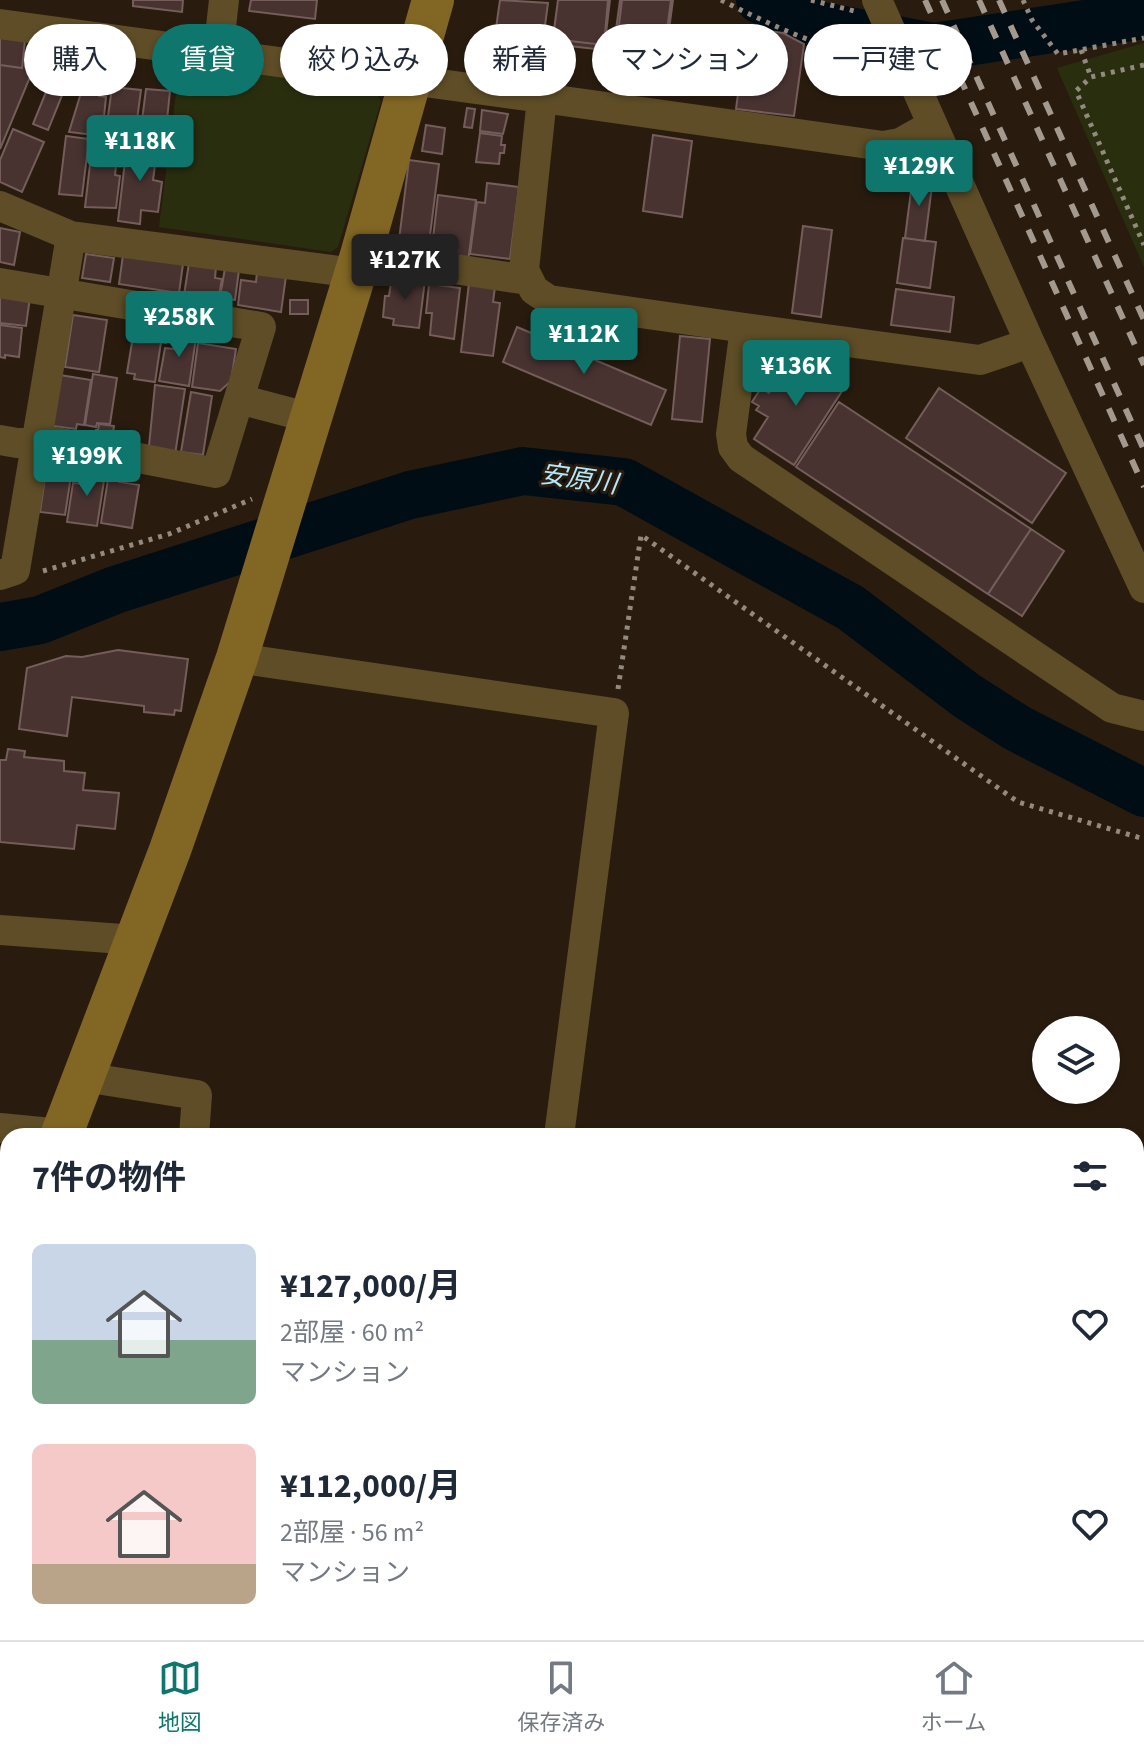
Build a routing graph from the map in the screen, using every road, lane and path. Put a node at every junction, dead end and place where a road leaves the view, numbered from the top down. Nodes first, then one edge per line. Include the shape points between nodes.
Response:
1 (224, 0) edge
2 (433, 0) edge
3 (721, 0) edge
4 (811, 0) edge
5 (1023, 0) edge
6 (882, 11) edge
7 (0, 24) edge
8 (221, 24) edge
9 (426, 24) edge
10 (804, 37) edge
11 (1144, 38) edge
12 (152, 45) edge
13 (1081, 50) junction
14 (1144, 65) edge
15 (1091, 77) junction
16 (448, 86) edge
17 (406, 96) edge
18 (920, 96) edge
19 (542, 98) junction
20 (932, 125) junction
21 (0, 206) edge
22 (71, 236) junction
23 (1144, 245) edge
24 (358, 264) junction
25 (528, 280) junction
26 (0, 283) edge
27 (62, 294) junction
28 (745, 328) junction
29 (1030, 343) junction
30 (239, 399) junction
31 (311, 418) junction
32 (0, 440) edge
33 (37, 442) junction
34 (276, 497) junction
35 (8, 573) edge
36 (1144, 588) edge
37 (237, 658) junction
38 (614, 713) junction
39 (1144, 716) edge
40 (1144, 839) edge
41 (0, 930) edge
42 (136, 940) junction
43 (84, 1077) junction
44 (65, 1128) edge
45 (195, 1128) edge
46 (560, 1128) edge

1 - 8 street
2 - 9 street
3 - 10 path
4 - 6 path via 856,12
5 - 13 path via 1058,54
7 - 12 street
11 - 13 path
13 - 15 path
14 - 15 path
15 - 23 path via 1076,91
16 - 19 street
17 - 24 street
18 - 20 street
19 - 20 street via 883,146
19 - 25 street via 524,270
20 - 29 street
21 - 22 street
22 - 24 street
22 - 27 street
24 - 25 street
24 - 31 street
25 - 28 street via 549,300
26 - 27 street
27 - 30 street via 261,327
27 - 33 street
28 - 29 street via 980,360
28 - 39 street via 731,434 741,458 1112,708
29 - 36 street
30 - 31 street
30 - 33 street via 216,473
31 - 34 street
32 - 33 street
33 - 35 street
34 - 35 path via 252,499 169,534 67,565
34 - 37 street
37 - 38 street
37 - 42 street
38 - 40 path via 641,535 1018,802
38 - 46 street
41 - 42 street
42 - 43 street
43 - 44 street
43 - 45 street via 197,1095

